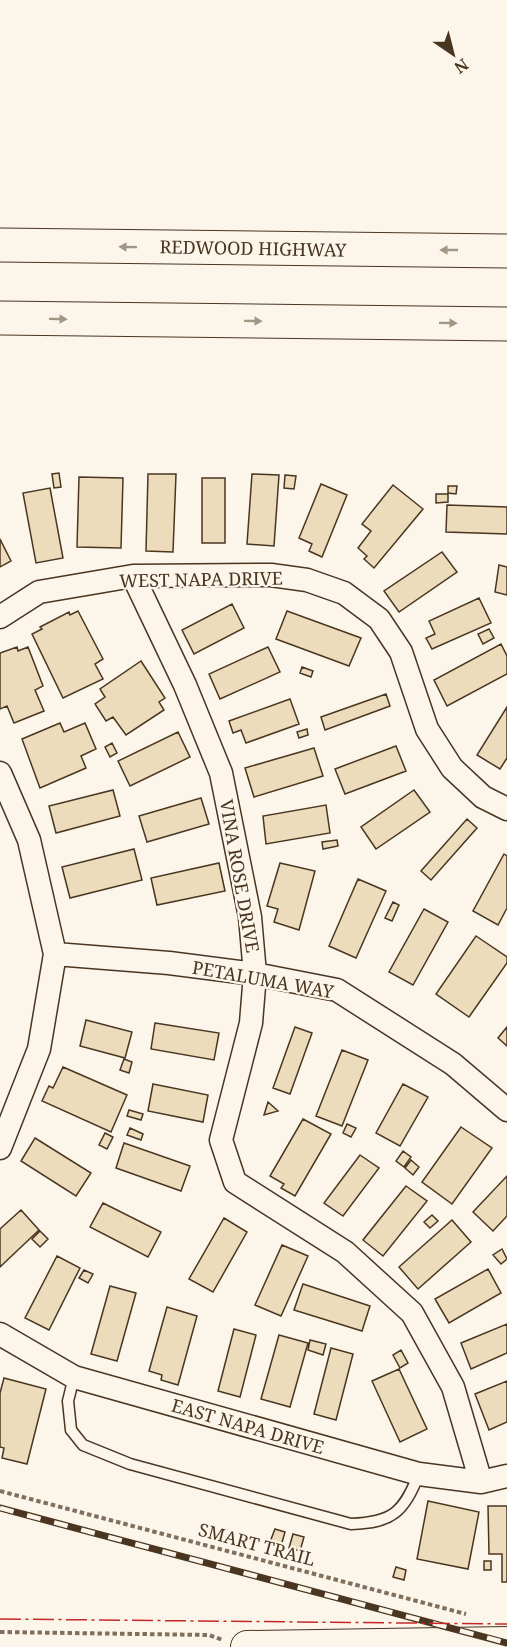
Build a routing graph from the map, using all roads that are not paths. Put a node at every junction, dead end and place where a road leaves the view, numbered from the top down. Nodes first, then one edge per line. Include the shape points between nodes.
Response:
1 (0, 245) edge
2 (507, 250) edge
3 (0, 318) edge
4 (507, 324) edge
5 (133, 576) junction
6 (0, 617) edge
7 (0, 773) edge
8 (507, 809) edge
9 (55, 954) junction
10 (255, 975) junction
11 (507, 1110) edge
12 (0, 1148) edge
13 (0, 1334) edge
14 (74, 1377) junction
15 (418, 1474) junction
16 (507, 1476) edge
17 (481, 1482) junction
18 (507, 1643) edge
19 (239, 1645) edge

2 -> 1 highway, REDWOOD HIGHWAY
3 -> 4 highway
5 - 6 street, WEST NAPA DRIVE via 39,592
5 - 8 street, WEST NAPA DRIVE via 271,575 307,580 344,593 379,620 401,652 427,729 452,768 483,797
5 - 10 street, VINA ROSE DRIVE via 221,773 250,917
7 - 9 street via 29,840
9 - 10 street, PETALUMA WAY
9 - 12 street via 39,1049
10 - 11 street, PETALUMA WAY via 337,990 453,1064
10 - 17 street, VINA ROSE DRIVE via 251,1023 221,1140 235,1182 345,1252 412,1313 453,1387
13 - 14 street, EAST NAPA DRIVE
14 - 15 street, EAST NAPA DRIVE
14 - 15 lane via 68,1401 71,1430 83,1445 130,1464 351,1524 379,1523 400,1511
15 - 17 street, EAST NAPA DRIVE
16 - 17 street, EAST NAPA DRIVE
18 - 19 main road

